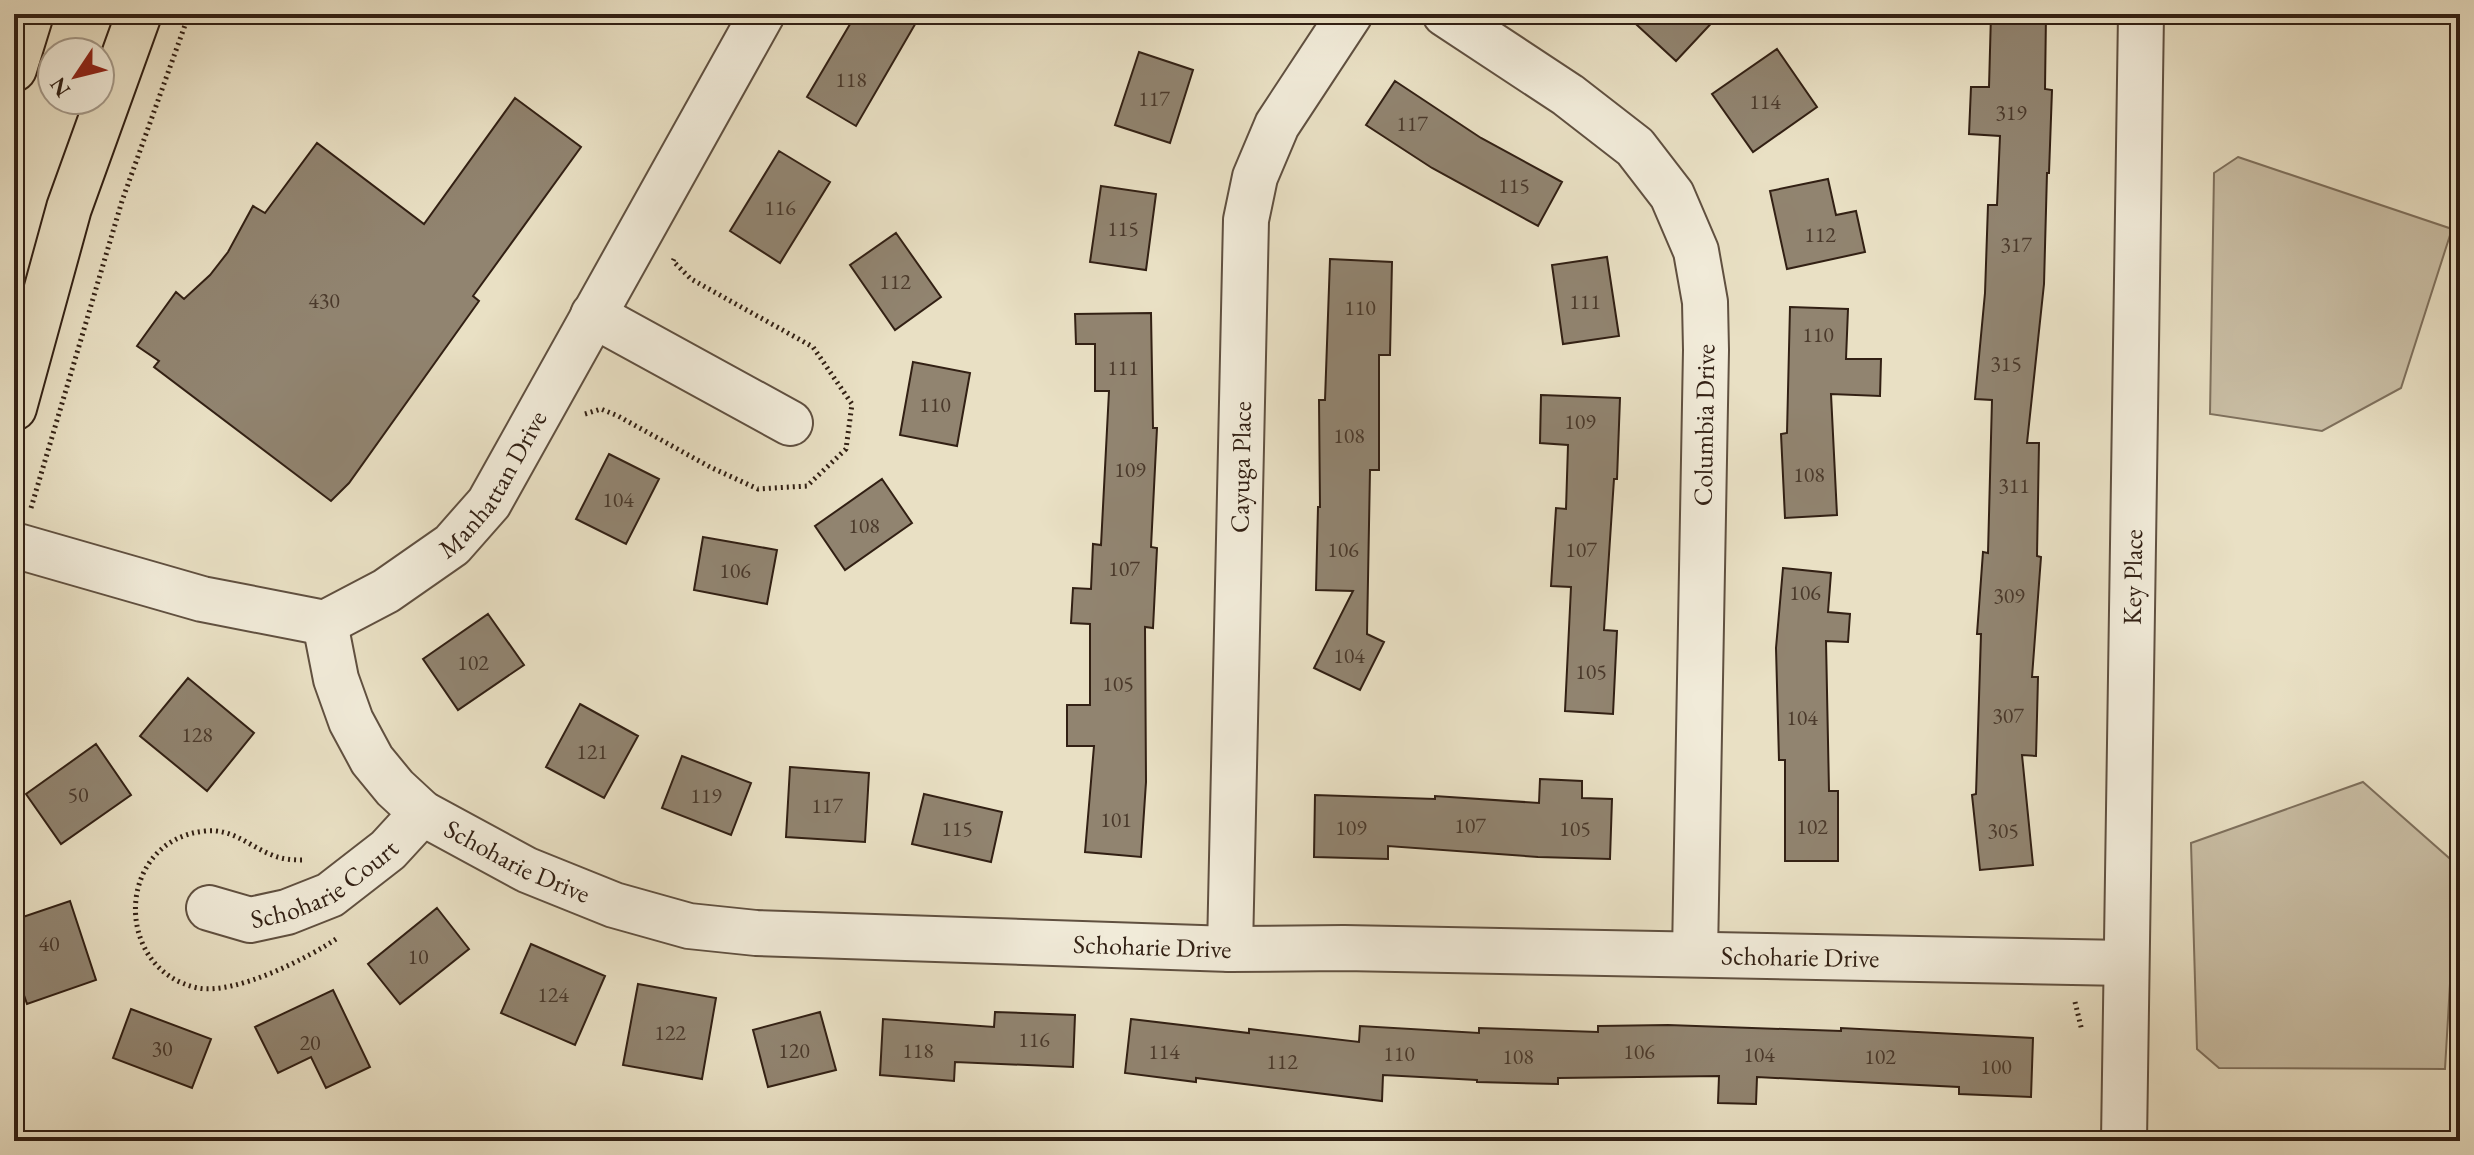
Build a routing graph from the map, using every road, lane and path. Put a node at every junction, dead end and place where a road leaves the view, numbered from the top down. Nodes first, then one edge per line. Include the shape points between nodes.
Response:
1 (31, 14) edge
2 (139, 14) edge
3 (189, 14) edge
4 (762, 14) edge
5 (1350, 14) edge
6 (1445, 14) edge
7 (2141, 14) edge
8 (14, 69) edge
9 (675, 250) dead end
10 (593, 315) junction
11 (14, 408) edge
12 (582, 417) dead end
13 (790, 423) dead end
14 (21, 532) edge
15 (325, 623) junction
16 (422, 813) junction
17 (209, 908) dead end
18 (1230, 949) junction
19 (1695, 954) junction
20 (2126, 963) junction
21 (2124, 1141) edge

1 - 8 main road
2 - 11 main road via 69,208
3 - 14 path via 122,201
4 - 10 street, Manhattan Drive
5 - 18 street, Cayuga Place via 1277,125 1255,177 1246,220
6 - 19 street, Columbia Drive via 1568,95 1635,147 1672,195 1696,251 1706,350
7 - 20 street, Key Place
9 - 12 path via 673,261 691,279 813,347 852,404 846,449 807,486 758,489 601,409
10 - 13 street
10 - 15 street, Manhattan Drive via 489,503 452,545 386,591
14 - 15 street via 202,599
15 - 16 street, Schoharie Drive via 351,721 372,760
16 - 17 street, Schoharie Court via 388,850 330,895 250,920
16 - 18 street, Schoharie Drive via 527,870 614,905 689,926 756,933
18 - 19 street, Schoharie Drive
19 - 20 street, Schoharie Drive
20 - 21 street, Key Place

